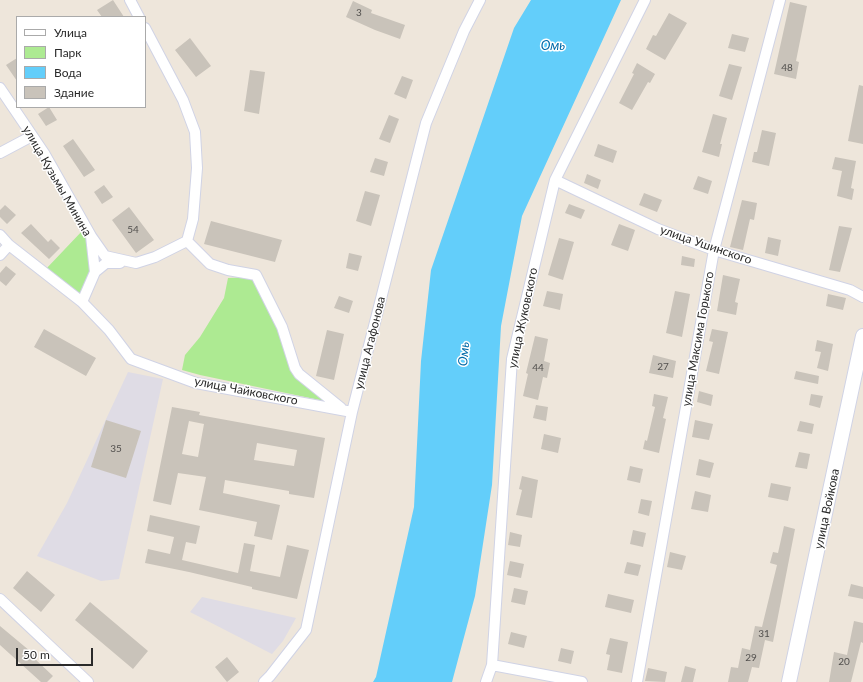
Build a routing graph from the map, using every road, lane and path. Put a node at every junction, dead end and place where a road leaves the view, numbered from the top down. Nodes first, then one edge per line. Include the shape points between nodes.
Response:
1 (130, 0) edge
2 (480, 0) edge
3 (645, 0) edge
4 (780, 0) edge
5 (138, 16) edge
6 (146, 30) edge
7 (0, 88) edge
8 (32, 136) junction
9 (0, 153) edge
10 (555, 180) junction
11 (0, 235) edge
12 (91, 236) junction
13 (187, 241) junction
14 (9, 245) junction
15 (714, 250) junction
16 (0, 255) edge
17 (136, 263) junction
18 (95, 272) junction
19 (863, 297) edge
20 (82, 302) junction
21 (863, 336) edge
22 (349, 411) junction
23 (0, 599) edge
24 (492, 665) junction
25 (88, 682) edge
26 (264, 682) edge
27 (486, 682) edge
28 (582, 682) edge
29 (637, 682) edge
30 (790, 682) edge

1 - 5 street
2 - 22 street, улица Агафонова via 464,31 426,123
3 - 10 street, улица Жуковского
4 - 15 street, улица Максима Горького
6 - 13 street via 183,100 195,132 197,168
7 - 8 street, улица Кузьмы Минина
8 - 9 street
8 - 12 street, улица Кузьмы Минина
10 - 15 street, улица Ушинского via 658,229
10 - 24 street, улица Жуковского via 512,359
11 - 14 street, улица Чайковского
12 - 17 street via 105,256
12 - 18 street, улица Кузьмы Минина
13 - 17 street via 155,257
13 - 22 street via 210,264 256,275 282,327 299,374 334,404
14 - 16 street
14 - 20 street, улица Чайковского
15 - 19 street, улица Ушинского via 850,290
15 - 29 street, улица Максима Горького
17 - 18 street via 106,263
18 - 20 street, улица Кузьмы Минина
20 - 22 street, улица Чайковского via 109,330 131,359 196,383
21 - 30 main road, улица Войкова
22 - 26 street, улица Агафонова via 306,630
23 - 25 street
24 - 27 street, улица Жуковского
24 - 28 street

